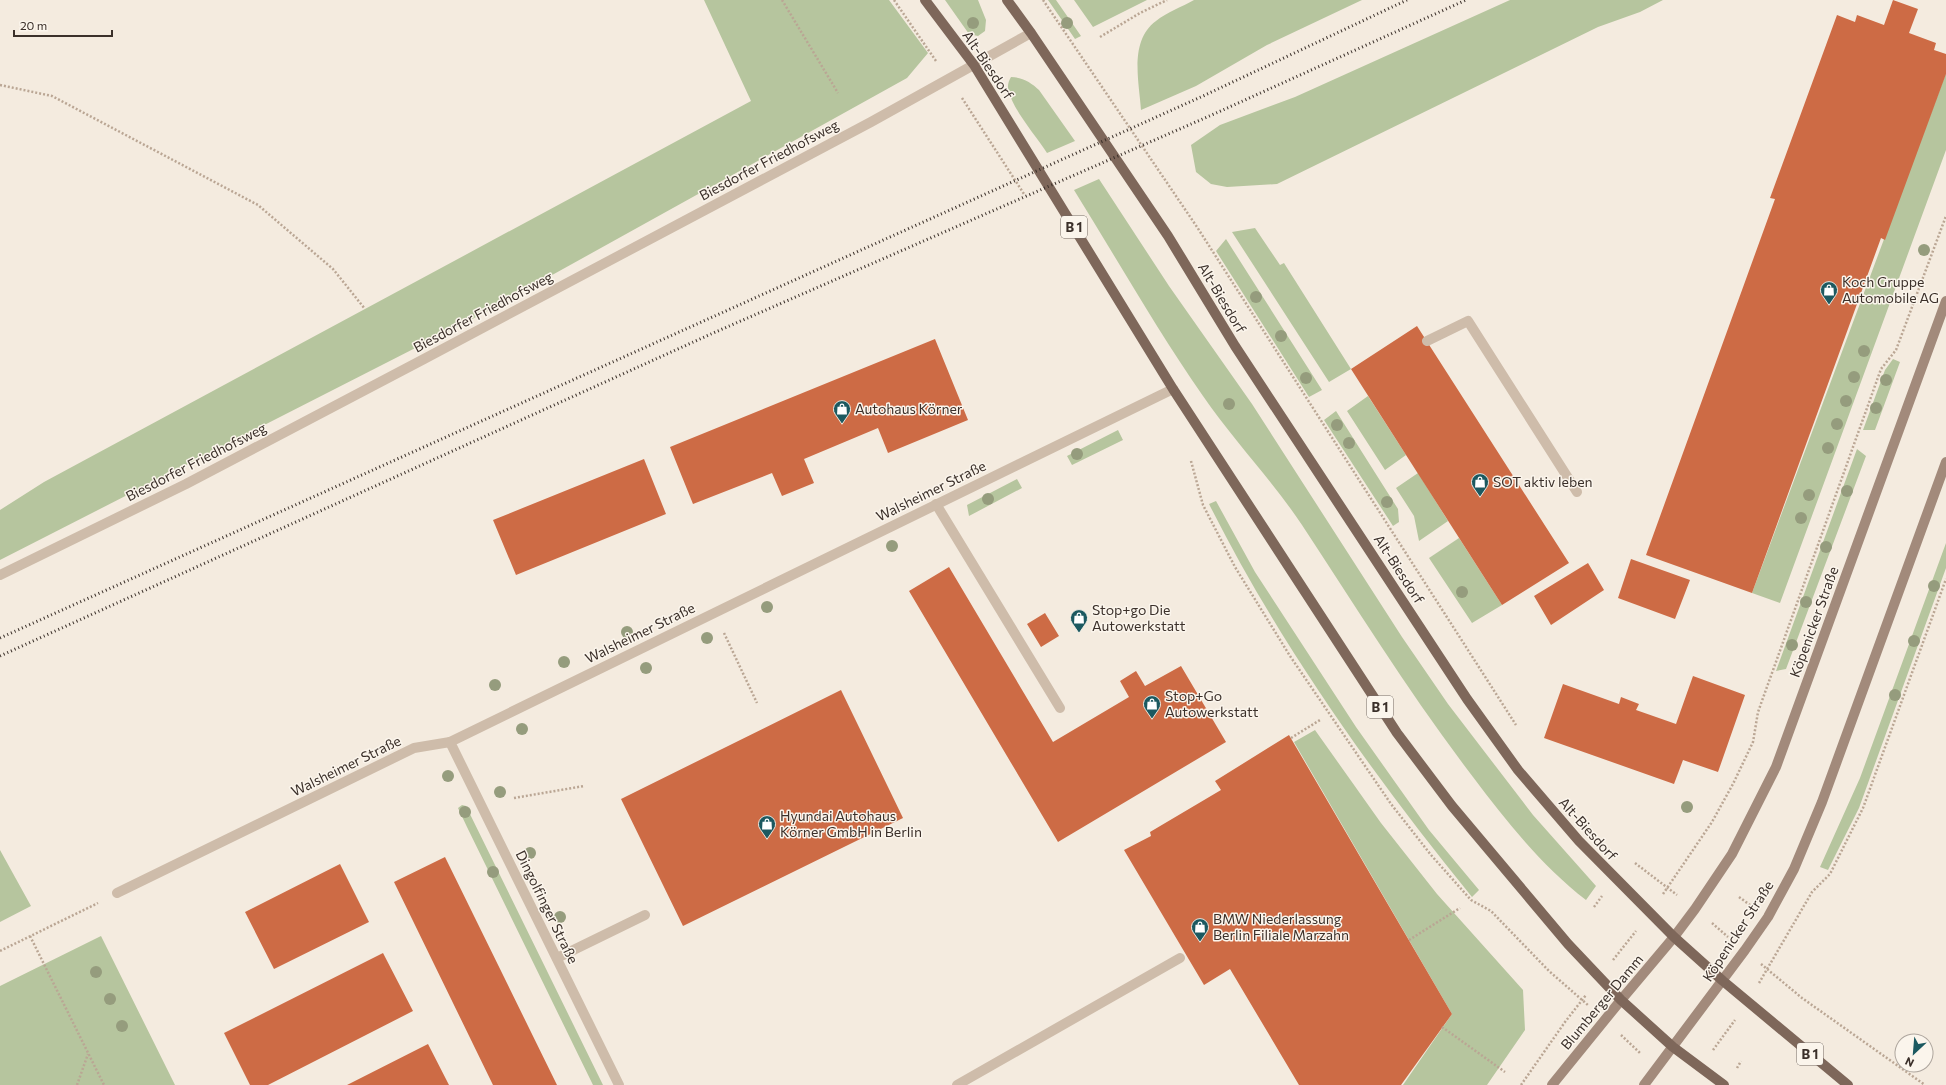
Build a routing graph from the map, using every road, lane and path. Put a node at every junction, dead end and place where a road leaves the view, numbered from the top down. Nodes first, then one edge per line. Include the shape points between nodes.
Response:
1 (782, 0) edge
2 (894, 0) edge
3 (925, 0) edge
4 (1007, 0) edge
5 (1043, 0) edge
6 (1166, 0) edge
7 (1031, 33) junction
8 (1100, 37) dead end
9 (974, 65) junction
10 (949, 79) junction
11 (0, 85) edge
12 (838, 93) dead end
13 (974, 115) dead end
14 (1946, 216) edge
15 (1946, 301) edge
16 (365, 309) dead end
17 (1427, 341) dead end
18 (1173, 388) junction
19 (1188, 454) dead end
20 (1946, 462) edge
21 (1578, 492) dead end
22 (936, 504) junction
23 (0, 575) edge
24 (1946, 579) edge
25 (714, 613) junction
26 (757, 703) dead end
27 (1060, 708) dead end
28 (1320, 720) dead end
29 (1520, 731) dead end
30 (1291, 738) dead end
31 (450, 742) junction
32 (584, 786) dead end
33 (514, 798) dead end
34 (1668, 888) dead end
35 (117, 893) joint
36 (1603, 894) dead end
37 (1738, 897) dead end
38 (1750, 906) dead end
39 (1594, 907) dead end
40 (1460, 908) dead end
41 (645, 915) dead end
42 (30, 936) junction
43 (1674, 937) junction
44 (1409, 940) dead end
45 (0, 951) edge
46 (557, 958) junction
47 (1180, 958) dead end
48 (1539, 962) dead end
49 (1723, 981) junction
50 (1802, 998) dead end
51 (1620, 1000) junction
52 (1748, 1002) junction
53 (1442, 1028) dead end
54 (1673, 1047) junction
55 (88, 1054) junction
56 (1700, 1068) junction
57 (1505, 1072) dead end
58 (1529, 1072) dead end
59 (77, 1085) edge
60 (104, 1085) edge
61 (619, 1085) edge
62 (957, 1085) edge
63 (1521, 1085) edge
64 (1552, 1085) edge
65 (1644, 1085) edge
66 (1724, 1085) edge
67 (1848, 1085) edge
68 (1925, 1085) edge

1 - 12 path
2 - 10 path
3 - 9 main road, Alt-Biesdorf / B 1
4 - 7 main road, Alt-Biesdorf / B 1
5 - 29 path via 1197,227
6 - 8 path
7 - 9 street, Biesdorfer Friedhofsweg
7 - 43 main road, Alt-Biesdorf / B 1 via 1168,236 1235,346 1463,692 1518,770 1579,841
9 - 10 street, Biesdorfer Friedhofsweg
9 - 18 main road, Alt-Biesdorf / B 1
10 - 13 path
10 - 23 street, Biesdorfer Friedhofsweg via 186,484
11 - 16 path via 52,96 258,205 333,269
14 - 34 path via 1896,350 1881,369 1758,712 1753,742 1712,822
15 - 43 main road, Köpenicker Straße via 1776,767 1732,854
17 - 21 street via 1468,321
18 - 22 street, Walsheimer Straße
18 - 51 main road, Alt-Biesdorf / B 1 via 1397,733 1452,806 1540,912
19 - 48 path via 1203,505 1235,567 1290,656 1382,792 1431,855 1471,900 1490,911
20 - 49 main road, Köpenicker Straße via 1822,802 1794,869 1768,917
22 - 25 street, Walsheimer Straße
22 - 27 street
24 - 52 path via 1863,808 1830,874 1812,892
25 - 26 path
25 - 31 street, Walsheimer Straße
28 - 30 path
31 - 35 street, Walsheimer Straße via 414,748
31 - 46 street, Dingolfinger Straße
32 - 33 path
35 - 42 path
36 - 39 path
37 - 38 path
40 - 44 path
41 - 46 street
42 - 45 path
42 - 55 path
43 - 49 main road, Alt-Biesdorf / B 1
43 - 51 main road, Blumberger Damm
46 - 61 street, Dingolfinger Straße
47 - 62 street
49 - 52 main road, Alt-Biesdorf / B 1
49 - 54 main road, Köpenicker Straße
50 - 68 path
51 - 54 main road, Alt-Biesdorf / B 1
51 - 64 main road, Blumberger Damm
52 - 56 path
52 - 67 main road, Alt-Biesdorf / B 1
53 - 57 path
54 - 56 main road, Alt-Biesdorf / B 1
54 - 65 main road
55 - 59 path
55 - 60 path
56 - 66 main road, Alt-Biesdorf / B 1
58 - 63 path

